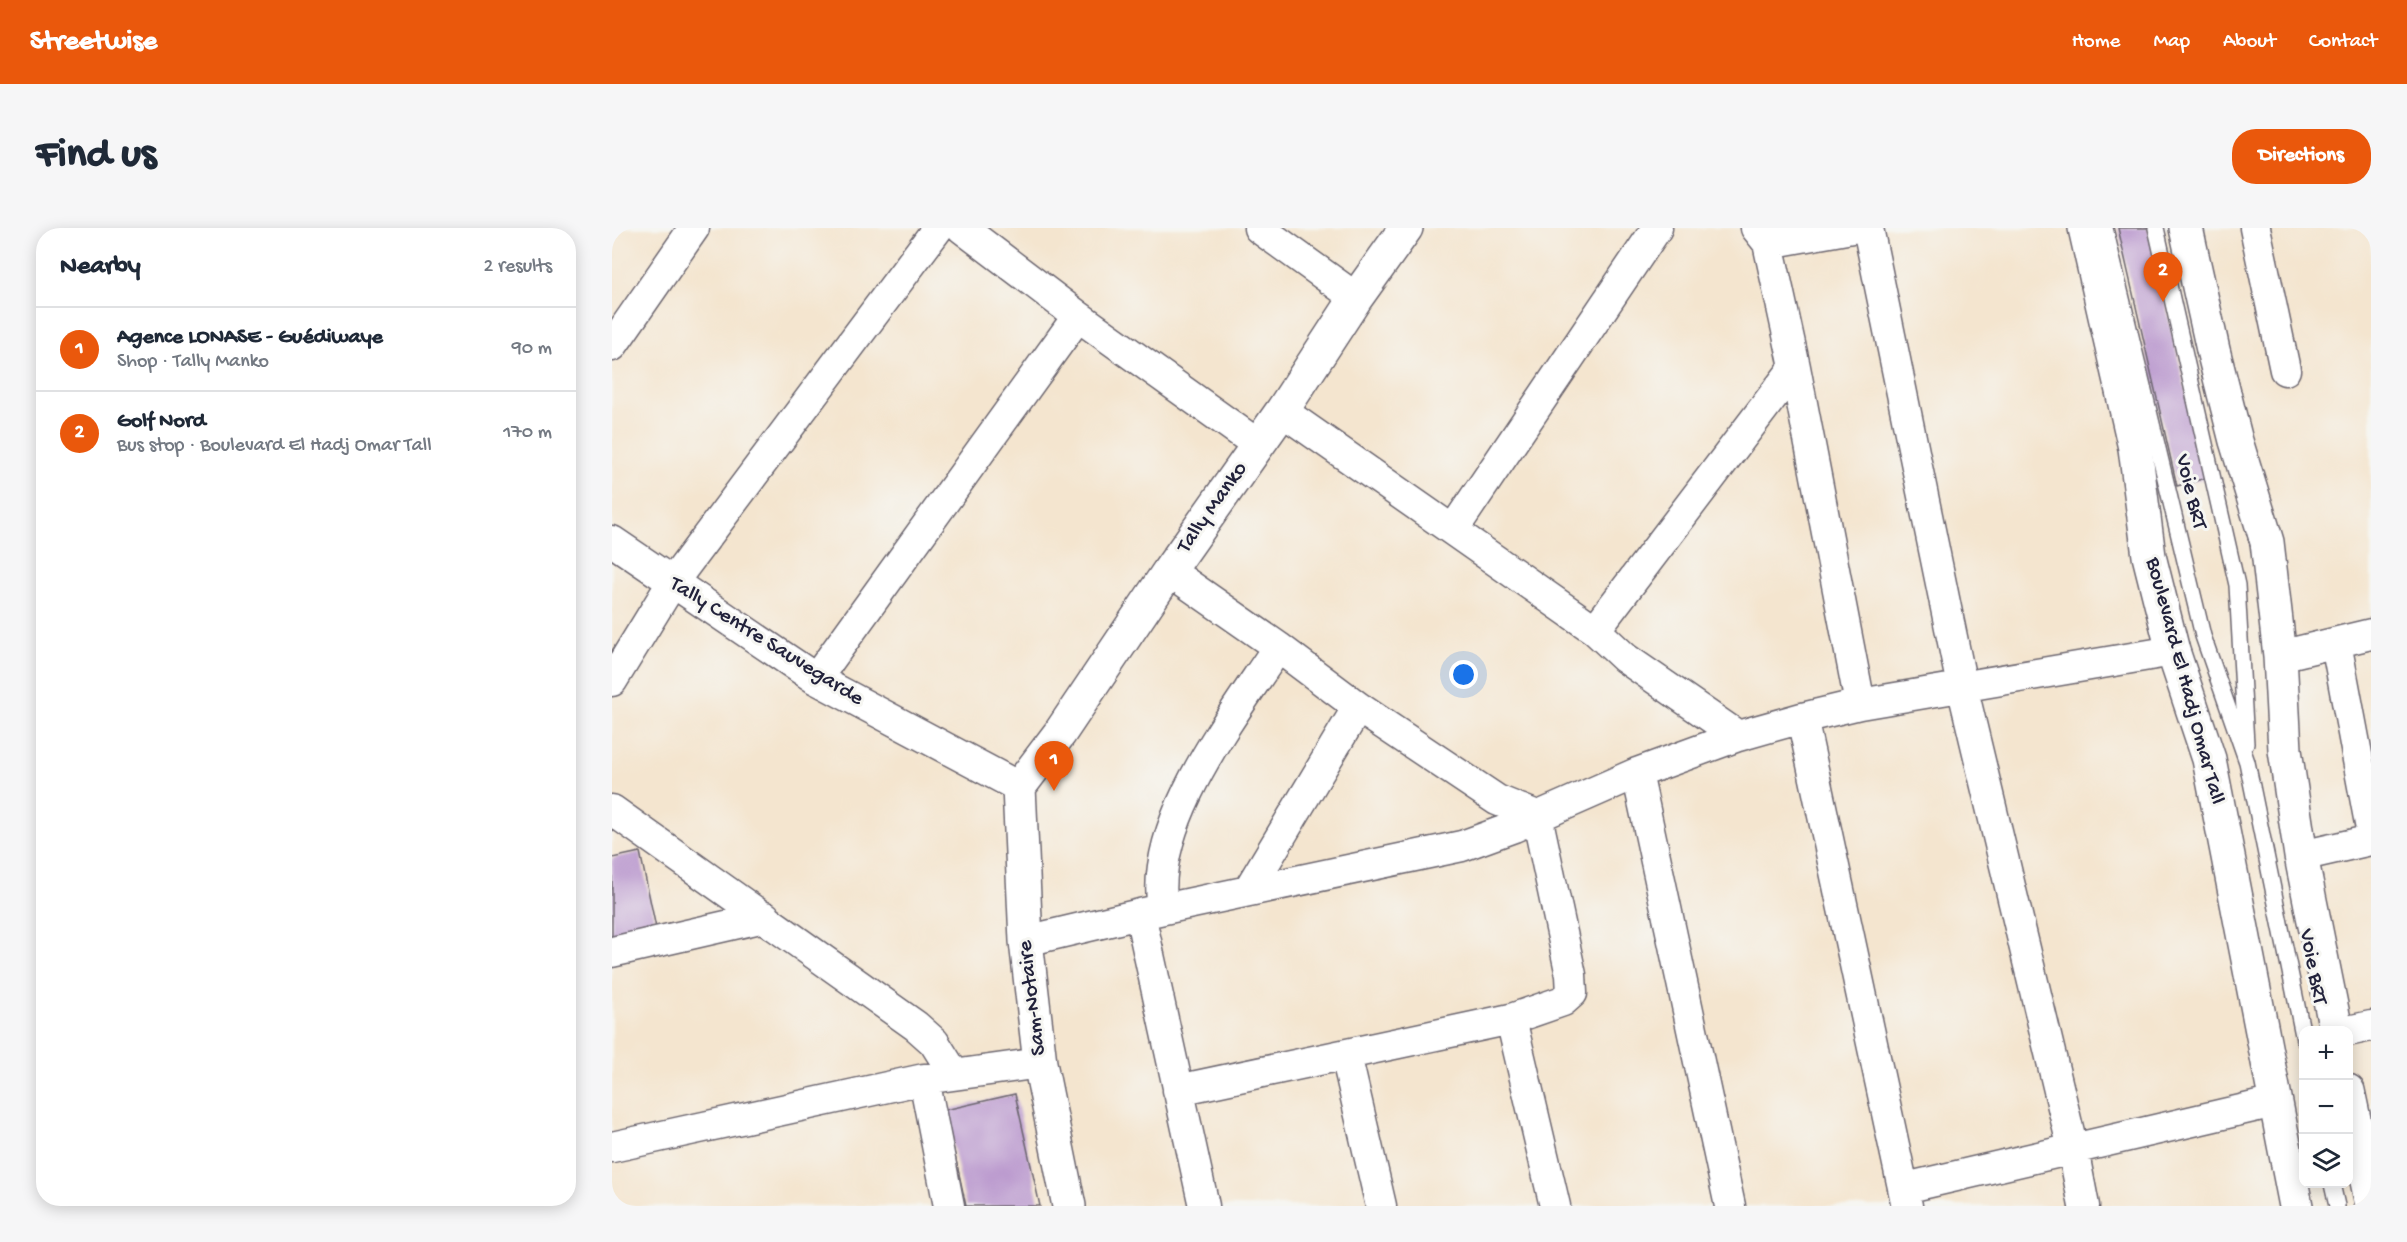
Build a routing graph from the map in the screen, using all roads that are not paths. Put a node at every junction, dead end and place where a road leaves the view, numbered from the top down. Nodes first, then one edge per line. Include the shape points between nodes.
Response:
1 (694, 228) edge
2 (938, 228) edge
3 (962, 228) edge
4 (1258, 228) edge
5 (1406, 228) edge
6 (1657, 228) edge
7 (1852, 228) edge
8 (1868, 228) edge
9 (2085, 228) edge
10 (2105, 228) edge
11 (2156, 228) edge
12 (2186, 228) edge
13 (2255, 228) edge
14 (1762, 236) edge
15 (1356, 298) junction
16 (1078, 316) junction
17 (612, 346) edge
18 (1795, 367) junction
19 (2285, 370) dead end
20 (1282, 411) junction
21 (1257, 444) junction
22 (1454, 530) junction
23 (612, 542) edge
24 (1169, 571) junction
25 (672, 583) junction
26 (1595, 630) junction
27 (2371, 634) edge
28 (2336, 643) junction
29 (1278, 647) junction
30 (2173, 651) junction
31 (2280, 656) junction
32 (816, 679) junction
33 (612, 681) edge
34 (1962, 686) junction
35 (1860, 704) junction
36 (1358, 707) junction
37 (1802, 718) junction
38 (1738, 736) junction
39 (2247, 762) junction
40 (1637, 773) junction
41 (1019, 787) junction
42 (612, 810) edge
43 (1537, 816) junction
44 (2371, 829) edge
45 (2371, 840) edge
46 (2301, 856) junction
47 (1248, 891) junction
48 (1151, 911) junction
49 (765, 917) junction
50 (1026, 941) junction
51 (612, 951) edge
52 (1511, 1019) junction
53 (2301, 1026) edge
54 (2335, 1026) edge
55 (2371, 1026) edge
56 (2353, 1030) edge
57 (1346, 1055) junction
58 (1040, 1063) junction
59 (954, 1074) junction
60 (924, 1079) junction
61 (1178, 1090) junction
62 (2274, 1102) junction
63 (2353, 1111) edge
64 (612, 1147) edge
65 (2073, 1149) junction
66 (2333, 1188) edge
67 (1906, 1197) edge
68 (2371, 1200) edge
69 (949, 1206) edge
70 (1069, 1206) edge
71 (1204, 1206) edge
72 (1381, 1206) edge
73 (1554, 1206) edge
74 (1730, 1206) edge
75 (2084, 1206) edge
76 (2296, 1206) edge
77 (2337, 1206) edge

1 - 17 street
2 - 25 street
3 - 16 street
4 - 15 street
5 - 15 main road, Tally Manko
6 - 22 street
7 - 14 street
8 - 34 street
9 - 30 main road, Boulevard El Hadj Omar Tall via 2135,448 2149,556
10 - 39 lane, Voie BRT via 2203,636
11 - 39 lane, Voie BRT via 2237,585
12 - 31 main road via 2212,350 2266,542
13 - 19 street
14 - 18 street
15 - 20 main road, Tally Manko
16 - 21 street
16 - 32 street
18 - 26 street
18 - 35 street
20 - 21 main road, Tally Manko
20 - 22 street
21 - 24 main road, Tally Manko
22 - 26 street
23 - 25 street, Tally Centre Sauvegarde
24 - 29 street
24 - 41 main road, Tally Manko
25 - 32 street, Tally Centre Sauvegarde
25 - 33 street
26 - 38 street via 1625,658
27 - 28 street
28 - 31 street
28 - 44 street
29 - 36 street
29 - 48 street via 1194,776 1174,826 1160,894
30 - 34 street
30 - 62 main road, Boulevard El Hadj Omar Tall via 2209,759
31 - 46 main road via 2285,750
32 - 41 street, Tally Centre Sauvegarde
34 - 35 street
34 - 65 street
35 - 37 street
36 - 43 street via 1497,800
36 - 47 street
37 - 38 street
37 - 67 street
38 - 40 street
39 - 53 lane, Voie BRT
40 - 43 street
40 - 74 street
41 - 50 main road, Sam-Notaire
42 - 49 street
43 - 47 street via 1462,846
43 - 52 street via 1572,993 1563,1001
45 - 46 street
46 - 54 main road
47 - 48 street
48 - 50 street
48 - 61 street
49 - 51 street
49 - 59 street via 916,1026 934,1042
50 - 58 main road, Sam-Notaire
52 - 57 street
52 - 73 street
55 - 56 street
57 - 61 street
57 - 72 street
58 - 59 street
58 - 70 main road, Sam-Notaire
59 - 60 street
60 - 64 street
60 - 69 street
61 - 71 street
62 - 65 street
62 - 76 main road, Boulevard El Hadj Omar Tall
63 - 68 main road
65 - 67 street
65 - 75 street
66 - 77 lane

